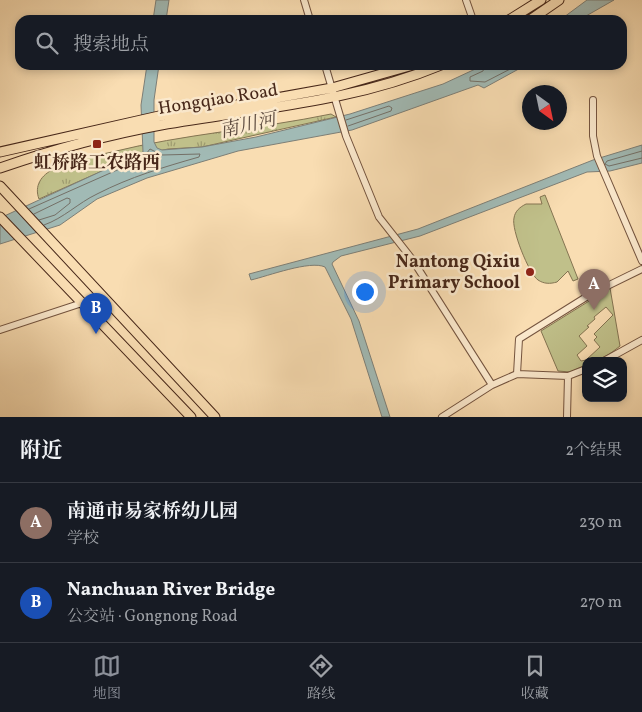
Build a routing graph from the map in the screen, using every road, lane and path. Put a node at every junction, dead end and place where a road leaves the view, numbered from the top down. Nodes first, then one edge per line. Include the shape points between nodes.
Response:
1 (304, 0) edge
2 (466, 0) edge
3 (541, 0) edge
4 (559, 0) edge
5 (308, 15) edge
6 (471, 15) edge
7 (517, 15) edge
8 (537, 15) edge
9 (327, 70) edge
10 (395, 70) edge
11 (429, 70) edge
12 (332, 88) junction
13 (334, 99) junction
14 (593, 100) dead end
15 (159, 121) junction
16 (0, 152) edge
17 (0, 168) edge
18 (0, 186) edge
19 (0, 217) edge
20 (642, 261) edge
21 (642, 269) edge
22 (82, 303) junction
23 (0, 330) edge
24 (642, 340) edge
25 (611, 357) edge
26 (582, 371) edge
27 (517, 374) junction
28 (568, 376) junction
29 (492, 385) junction
30 (191, 417) edge
31 (215, 417) edge
32 (442, 417) edge
33 (567, 417) edge

1 - 5 street
2 - 6 street
3 - 7 main road
4 - 8 main road
9 - 12 street
10 - 12 main road, Hongqiao Road
11 - 13 main road, Hongqiao Road
12 - 13 street
12 - 15 main road, Hongqiao Road
13 - 15 main road, Hongqiao Road
13 - 29 street via 380,217
14 - 20 street via 592,136 597,156
15 - 16 main road, Hongqiao Road via 139,121
15 - 17 main road, Hongqiao Road via 139,130
18 - 31 main road
19 - 22 main road
21 - 27 street via 591,294 519,340
22 - 23 street
22 - 30 main road
24 - 25 street
26 - 28 street
27 - 28 street
27 - 29 street
28 - 33 street
29 - 32 street

